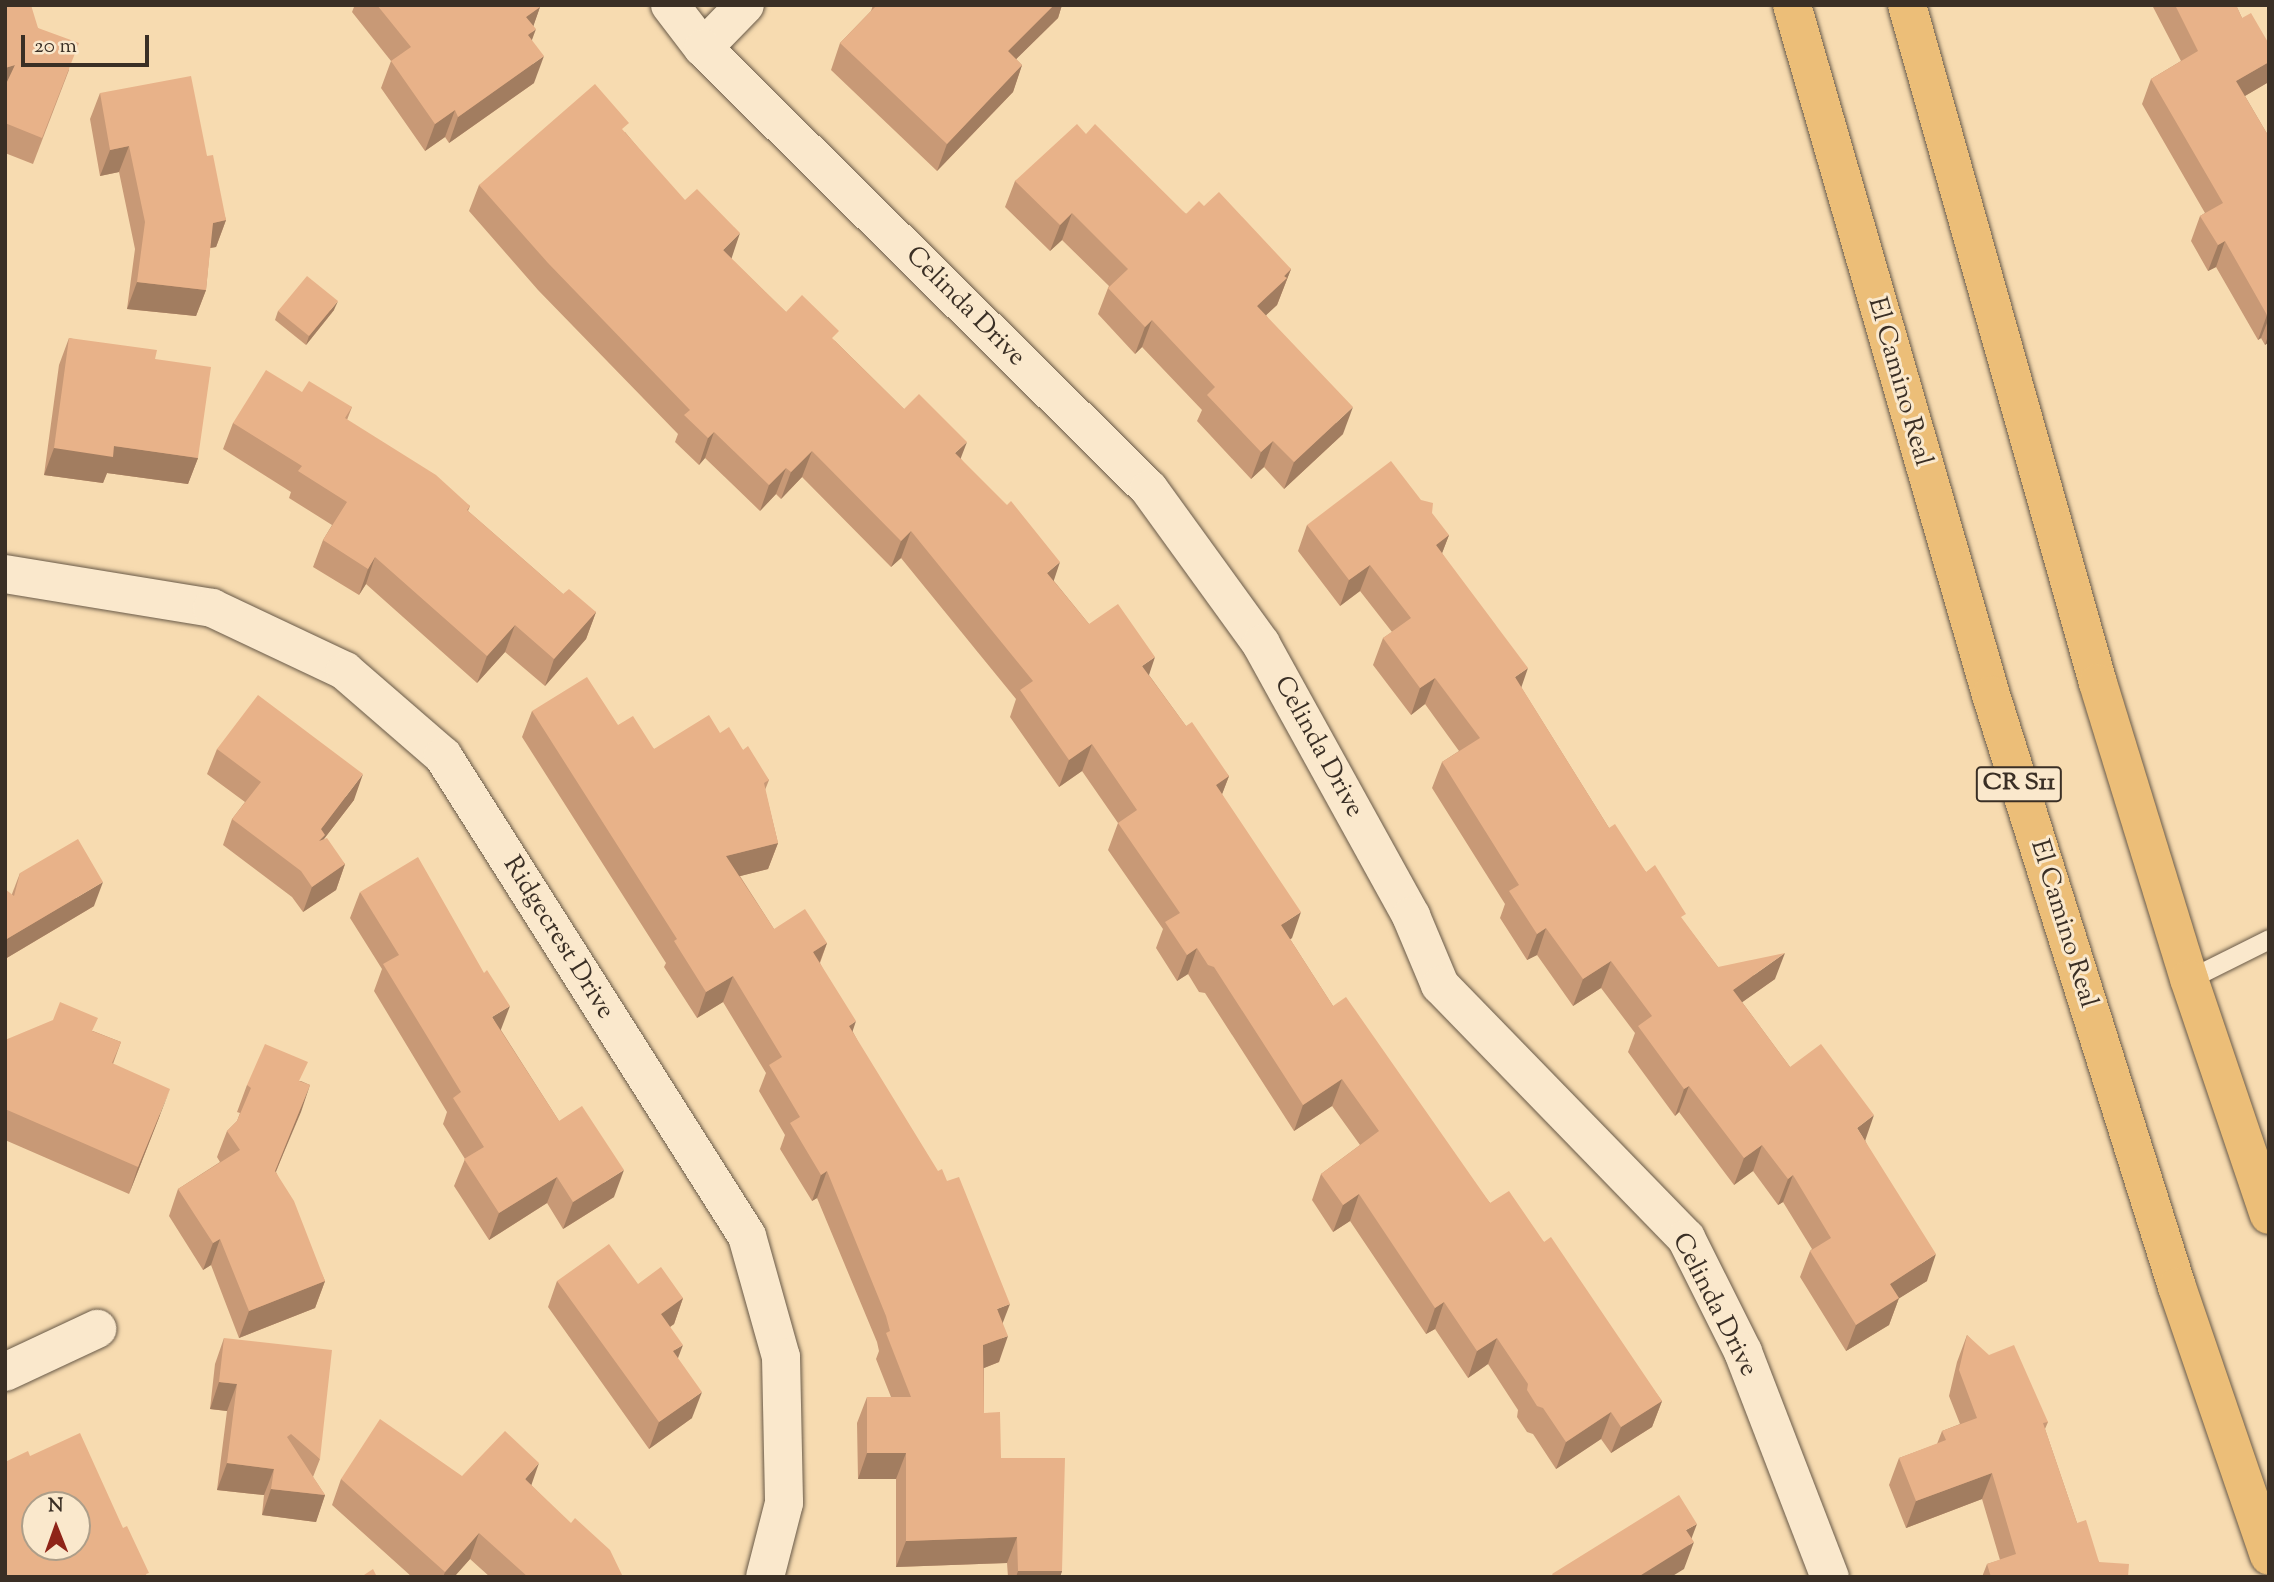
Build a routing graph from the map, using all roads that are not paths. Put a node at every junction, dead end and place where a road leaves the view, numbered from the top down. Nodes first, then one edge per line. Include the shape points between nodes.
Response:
1 (670, 5) edge
2 (745, 5) edge
3 (1792, 5) edge
4 (1907, 5) edge
5 (703, 48) junction
6 (5, 574) edge
7 (2269, 939) edge
8 (2189, 979) junction
9 (2269, 1215) edge
10 (96, 1329) dead end
11 (5, 1372) edge
12 (2269, 1556) edge
13 (765, 1577) edge
14 (1830, 1577) edge

1 - 5 street, Celinda Drive
2 - 5 street
3 - 12 main road, El Camino Real / CR S11 via 1995,708 2177,1287
4 - 8 main road via 2098,683
5 - 14 street, Celinda Drive via 1149,489 1261,644 1411,916 1440,985 1686,1238 1743,1352
6 - 13 street, Ridgecrest Drive via 212,608 345,671 443,756 747,1236 781,1357 784,1503
7 - 8 lane
8 - 9 main road
10 - 11 street

